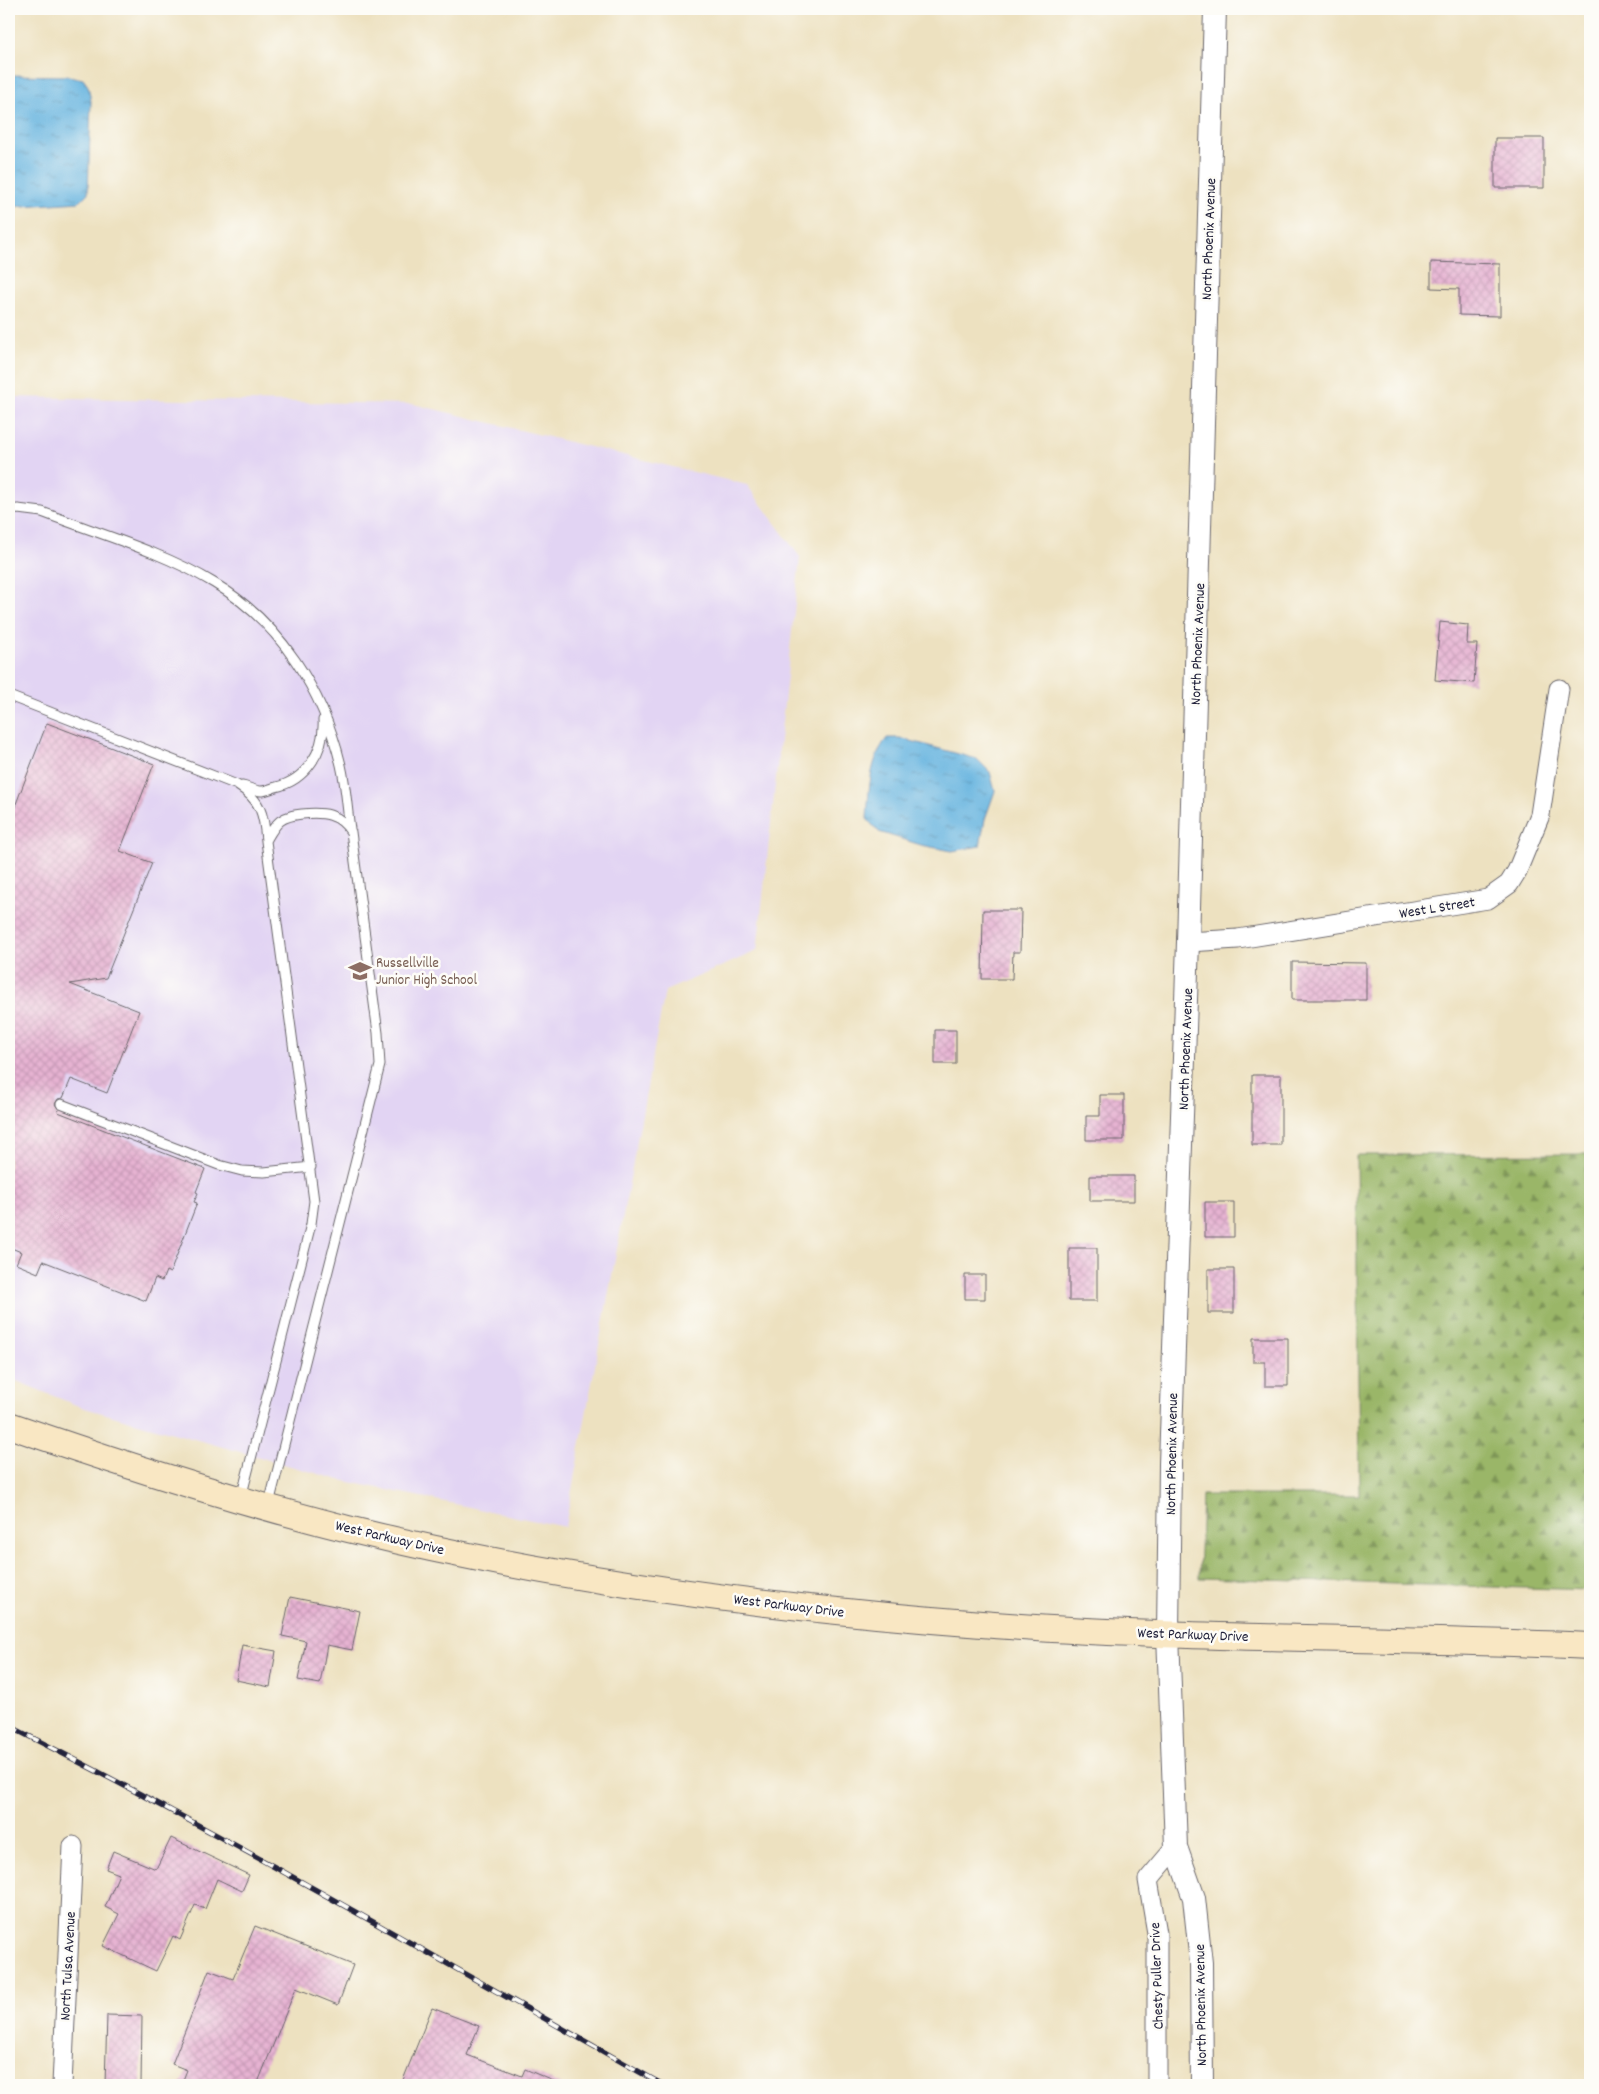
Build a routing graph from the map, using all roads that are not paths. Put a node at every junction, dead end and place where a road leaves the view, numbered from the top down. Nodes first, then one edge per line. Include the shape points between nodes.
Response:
1 (1215, 9) edge
2 (9, 510) edge
3 (1559, 689) dead end
4 (9, 696) edge
5 (323, 712) junction
6 (237, 785) junction
7 (351, 832) junction
8 (266, 841) junction
9 (1188, 942) junction
10 (61, 1104) dead end
11 (311, 1167) junction
12 (9, 1425) edge
13 (240, 1500) junction
14 (268, 1507) junction
15 (1168, 1634) junction
16 (1590, 1646) edge
17 (73, 1846) dead end
18 (1176, 1847) junction
19 (62, 2085) edge
20 (1157, 2085) edge
21 (1202, 2085) edge

1 - 9 street, North Phoenix Avenue
2 - 5 lane via 42,512 152,554 215,583 254,612 289,649
3 - 9 street, West L Street via 1540,815 1509,884 1488,899 1238,939
4 - 6 lane
5 - 6 lane via 324,732 307,771 288,784 262,791
5 - 7 lane via 342,767
6 - 8 lane via 258,804 264,818
7 - 8 lane via 346,824 328,813 313,813 281,820
7 - 14 lane via 380,1065
8 - 11 lane
9 - 15 street, North Phoenix Avenue
10 - 11 lane via 242,1171
11 - 13 lane via 314,1212
12 - 13 main road, West Parkway Drive
13 - 14 main road, West Parkway Drive
14 - 15 main road, West Parkway Drive via 476,1557 627,1584 795,1607 996,1626
15 - 16 main road, West Parkway Drive
15 - 18 street, North Phoenix Avenue
17 - 19 street, North Tulsa Avenue
18 - 20 street, Chesty Puller Drive via 1148,1880 1157,1933
18 - 21 street, North Phoenix Avenue via 1194,1898 1201,1962

